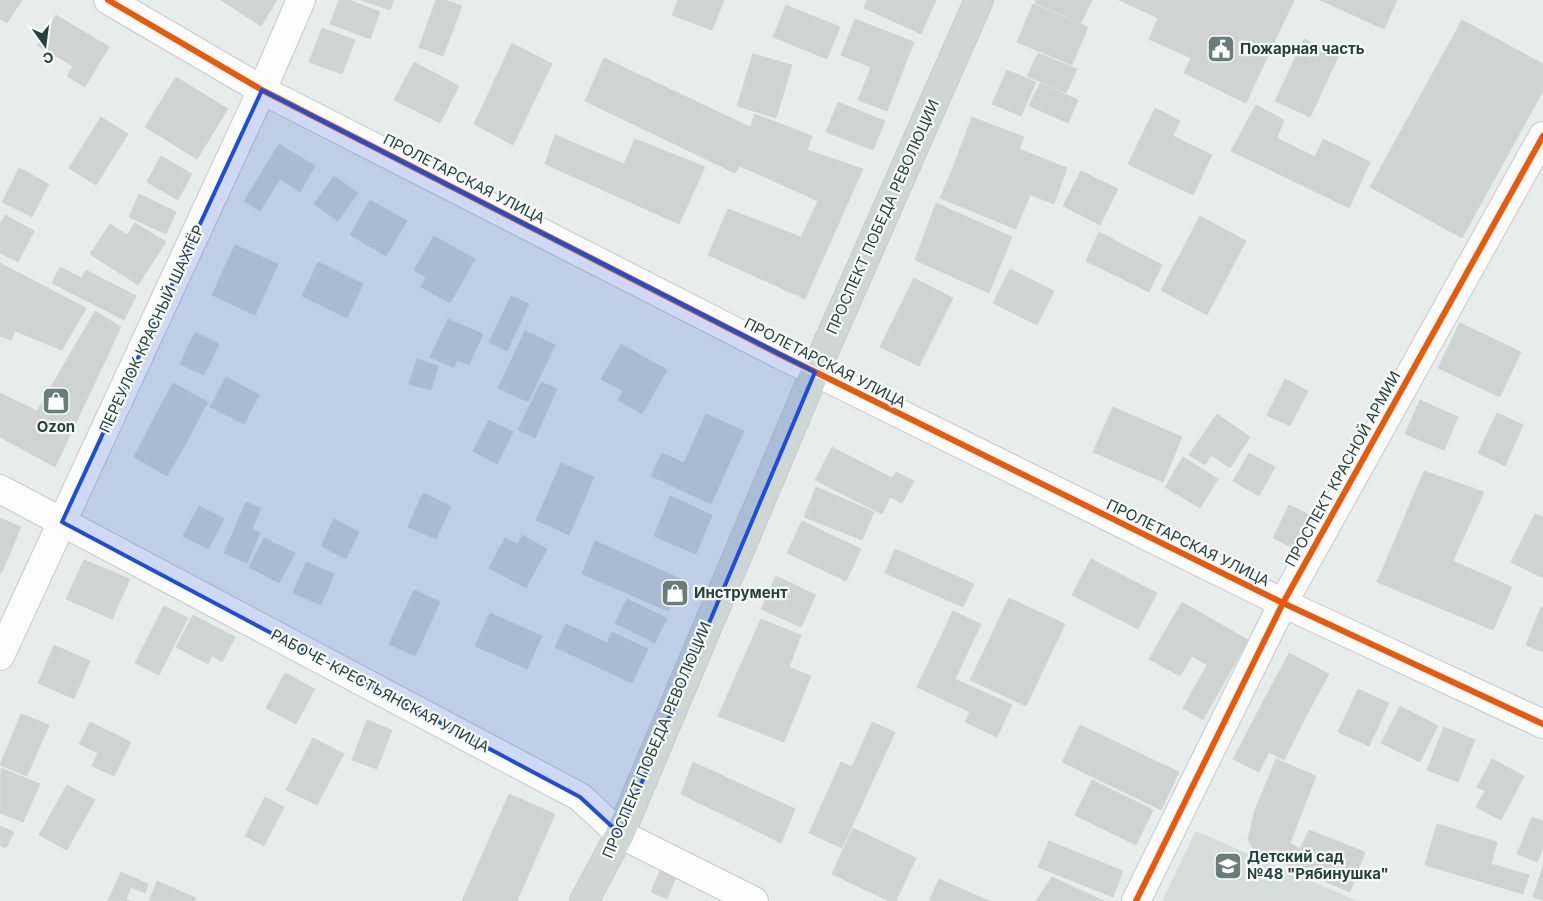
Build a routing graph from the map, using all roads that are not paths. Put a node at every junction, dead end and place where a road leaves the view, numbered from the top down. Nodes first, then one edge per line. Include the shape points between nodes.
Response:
1 (108, 0) edge
2 (301, 0) edge
3 (979, 0) edge
4 (262, 90) junction
5 (1543, 136) edge
6 (815, 372) junction
7 (0, 489) edge
8 (62, 522) junction
9 (1283, 603) junction
10 (0, 656) edge
11 (1543, 724) edge
12 (620, 834) junction
13 (584, 901) edge
14 (754, 901) edge
15 (1136, 901) edge

1 - 4 street, ПРОЛЕТАРСКАЯ УЛИЦА
2 - 4 street, ПЕРЕУЛОК КРАСНЫЙ ШАХТЁР
3 - 6 main road, ПРОСПЕКТ ПОБЕДА РЕВОЛЮЦИИ
4 - 6 street, ПРОЛЕТАРСКАЯ УЛИЦА
4 - 8 street, ПЕРЕУЛОК КРАСНЫЙ ШАХТЁР
5 - 9 street, ПРОСПЕКТ КРАСНОЙ АРМИИ
6 - 9 street, ПРОЛЕТАРСКАЯ УЛИЦА
6 - 12 main road, ПРОСПЕКТ ПОБЕДА РЕВОЛЮЦИИ
7 - 8 street, РАБОЧЕ-КРЕСТЬЯНСКАЯ УЛИЦА
8 - 10 street, ПЕРЕУЛОК КРАСНЫЙ ШАХТЁР
8 - 12 street, РАБОЧЕ-КРЕСТЬЯНСКАЯ УЛИЦА via 580,797
9 - 11 street, ПРОЛЕТАРСКАЯ УЛИЦА
9 - 15 street, ПРОСПЕКТ КРАСНОЙ АРМИИ
12 - 13 main road, ПРОСПЕКТ ПОБЕДА РЕВОЛЮЦИИ
12 - 14 street, РАБОЧЕ-КРЕСТЬЯНСКАЯ УЛИЦА

